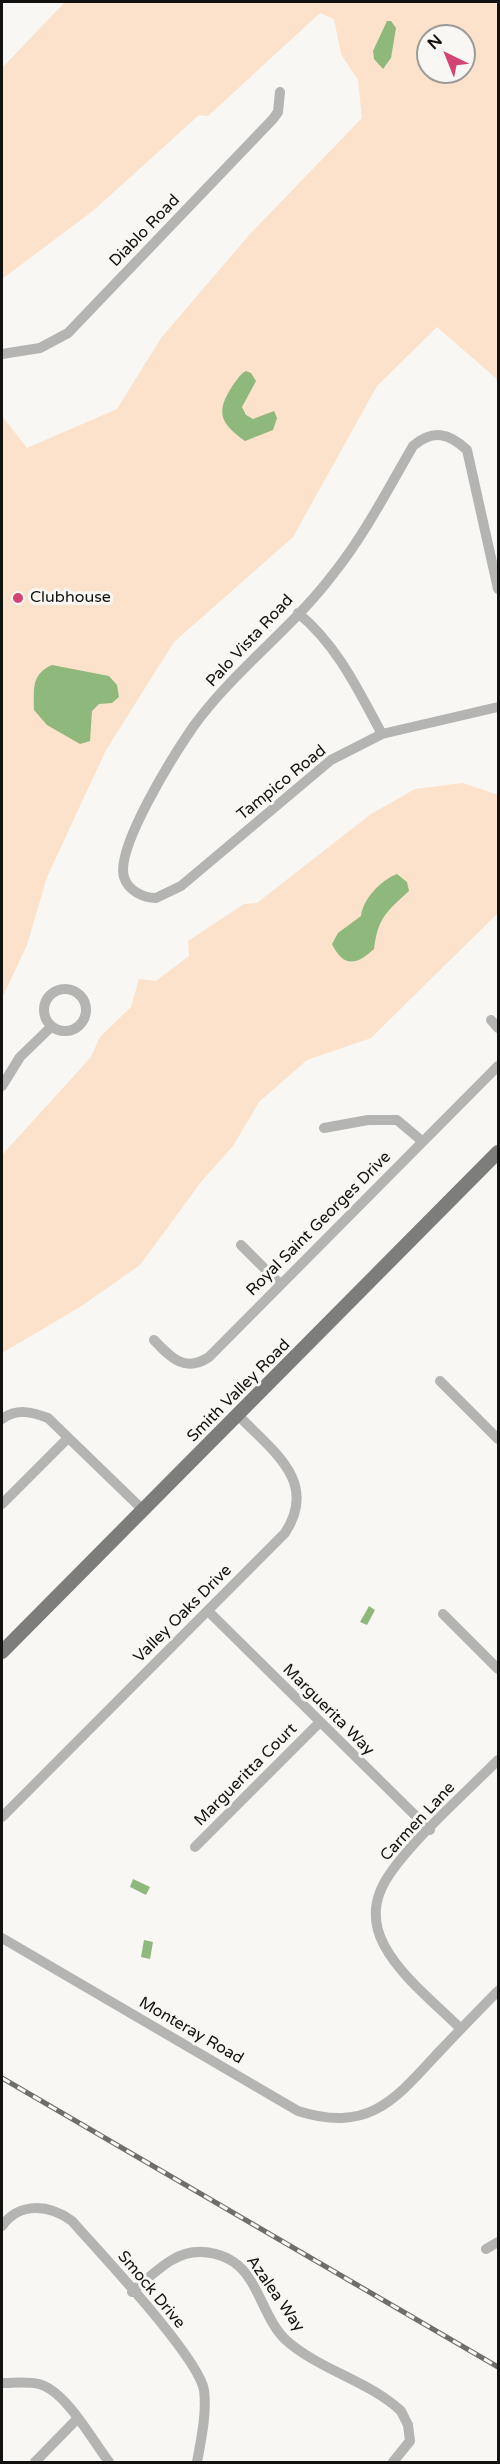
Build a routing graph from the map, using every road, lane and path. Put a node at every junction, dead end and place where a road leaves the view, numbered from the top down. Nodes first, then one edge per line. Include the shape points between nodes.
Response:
1 (280, 92) dead end
2 (2, 354) edge
3 (498, 589) edge
4 (298, 613) junction
5 (498, 707) edge
6 (382, 734) junction
7 (136, 893) joint
8 (51, 1027) junction
9 (498, 1066) edge
10 (2, 1086) edge
11 (324, 1128) dead end
12 (422, 1141) junction
13 (498, 1152) edge
14 (241, 1245) dead end
15 (280, 1284) junction
16 (154, 1340) dead end
17 (440, 1381) dead end
18 (238, 1415) junction
19 (2, 1419) edge
20 (68, 1438) junction
21 (498, 1439) edge
22 (2, 1504) edge
23 (142, 1510) junction
24 (208, 1611) junction
25 (443, 1614) dead end
26 (2, 1652) edge
27 (498, 1669) edge
28 (319, 1723) junction
29 (498, 1760) edge
30 (2, 1818) edge
31 (430, 1830) junction
32 (195, 1847) dead end
33 (2, 1938) edge
34 (498, 1990) edge
35 (461, 2029) junction
36 (2, 2226) edge
37 (498, 2242) edge
38 (486, 2249) dead end
39 (132, 2292) junction
40 (2, 2383) edge
41 (77, 2419) junction
42 (35, 2463) edge
43 (109, 2463) edge
44 (197, 2463) edge
45 (393, 2463) edge

1 - 2 street, Diablo Road via 278,112 273,118 68,333 40,348
3 - 4 street, Palo Vista Road via 467,450 455,438 442,434 423,437 413,446 334,574
4 - 6 street via 318,630 346,666
4 - 7 street, Palo Vista Road via 244,666 193,727 148,800 124,859 124,878
5 - 6 street, Tampico Road
6 - 7 street, Tampico Road via 331,760 181,886 156,898
8 - 8 street via 43,1015 45,1000 63,989 77,992 85,1004 82,1023 70,1031
8 - 10 street via 20,1057
9 - 12 street, Royal Saint Georges Drive
11 - 12 street via 368,1120 397,1120
12 - 15 street, Royal Saint Georges Drive
13 - 18 main road, Smith Valley Road
14 - 15 street
15 - 16 street, Royal Saint Georges Drive via 200,1362 179,1363
17 - 21 street
18 - 23 main road, Smith Valley Road
18 - 24 street, Valley Oaks Drive via 294,1477 299,1500 285,1533
19 - 20 street via 27,1411 48,1418
20 - 22 street
20 - 23 street
23 - 26 main road, Smith Valley Road
24 - 28 street, Marguerita Way
24 - 30 street, Valley Oaks Drive
25 - 27 street
28 - 31 street, Marguerita Way
28 - 32 street, Margueritta Court
29 - 31 street, Carmen Lane
31 - 35 street, Carmen Lane via 389,1874 375,1914 379,1934 396,1963
33 - 35 street, Monteray Road via 298,2111 330,2120 388,2104
34 - 35 street, Monteray Road
36 - 39 street, Smock Drive via 17,2212 29,2209 51,2208 62,2213
37 - 38 street
39 - 44 street, Smock Drive via 199,2374 204,2403
39 - 45 street, Azalea Way via 183,2255 214,2253 229,2257 249,2277 287,2341 401,2411 410,2441
40 - 41 street via 40,2384 65,2401
41 - 42 street
41 - 43 street

